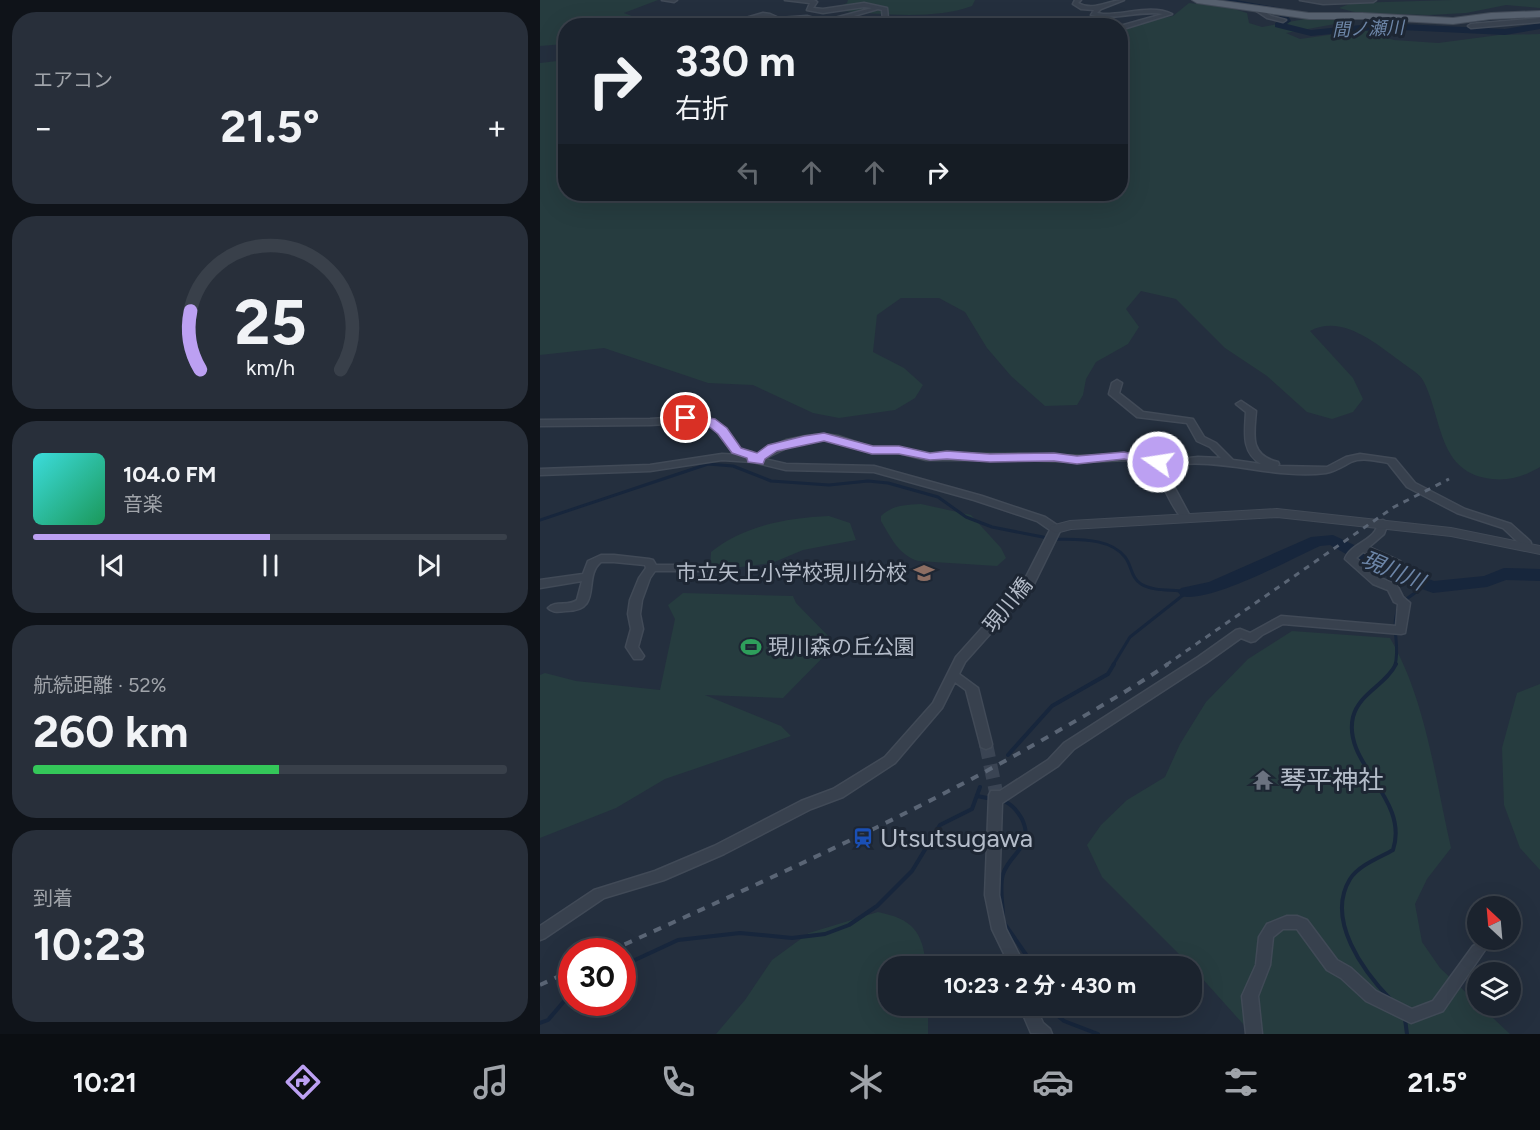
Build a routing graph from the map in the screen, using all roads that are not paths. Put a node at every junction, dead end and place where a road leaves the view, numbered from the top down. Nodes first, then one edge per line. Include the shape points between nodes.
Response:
1 (664, 0) edge
2 (674, 0) edge
3 (788, 0) edge
4 (1078, 0) edge
5 (1121, 0) edge
6 (1197, 0) edge
7 (1303, 0) edge
8 (1373, 0) edge
9 (874, 6) junction
10 (1098, 8) junction
11 (1257, 9) junction
12 (1540, 15) edge
13 (752, 18) edge
14 (776, 18) edge
15 (842, 18) edge
16 (885, 18) edge
17 (1283, 20) dead end
18 (1540, 20) edge
19 (1128, 26) edge
20 (1471, 26) dead end
21 (1117, 384) dead end
22 (1241, 404) dead end
23 (540, 423) edge
24 (1255, 453) junction
25 (755, 460) junction
26 (1233, 462) junction
27 (1161, 464) junction
28 (1302, 470) junction
29 (540, 472) edge
30 (1186, 518) junction
31 (1383, 524) junction
32 (1053, 534) junction
33 (1525, 547) junction
34 (1362, 548) junction
35 (1540, 550) edge
36 (1396, 563) dead end
37 (652, 568) junction
38 (705, 568) dead end
39 (588, 577) junction
40 (540, 584) edge
41 (554, 608) dead end
42 (638, 656) dead end
43 (953, 675) junction
44 (986, 744) tunnel mouth
45 (540, 934) edge
46 (1478, 950) dead end
47 (1013, 956) edge
48 (1032, 1016) edge
49 (1044, 1034) edge
50 (1254, 1034) edge

1 - 2 street
3 - 9 street via 814,2 809,9 823,11
4 - 10 street via 1075,3 1083,9
5 - 10 street
6 - 11 main road
7 - 8 street
9 - 15 street via 875,9
9 - 16 street via 885,9
10 - 19 street via 1094,14 1111,17 1169,14
11 - 12 main road via 1297,15 1453,21
11 - 17 street
13 - 14 street via 764,14
18 - 20 street
21 - 26 street via 1114,394 1140,416 1190,421 1200,439
22 - 24 street via 1251,411 1248,436
23 - 25 street via 700,419 717,426 736,451 756,457
24 - 26 street
24 - 28 street via 1268,463 1300,466
25 - 27 street via 772,448 824,437 872,450 899,450 930,457 1077,460 1124,455
25 - 29 street via 722,457 650,468
25 - 32 street via 786,467 886,471 1041,519
26 - 27 street via 1181,459
26 - 28 street via 1266,469
27 - 30 street via 1163,478
28 - 33 street via 1332,469 1360,457 1392,461 1411,485 1461,511 1507,526 1526,543
30 - 31 street via 1277,513
30 - 32 street via 1070,525
31 - 33 street
31 - 34 street via 1380,532
32 - 43 street, 現川橋 via 1029,583 960,660
33 - 35 street
34 - 36 street
34 - 47 street via 1350,559 1393,588 1401,601 1401,630 1281,620 1261,628 1251,638 1240,633 1069,747 1053,763 996,796 993,895 999,929
37 - 38 street
37 - 39 street via 649,562 605,558 591,565
37 - 42 street via 636,600 637,629 632,647
39 - 40 street
39 - 41 street via 582,602 576,607
43 - 44 street via 972,688
43 - 45 street, 現川橋 via 938,705 910,739 890,760 867,775 838,793 689,863 599,894
46 - 50 street via 1438,1006 1411,1016 1371,996 1332,965 1302,924 1286,922 1272,928 1266,937 1265,959 1250,994
48 - 49 street

